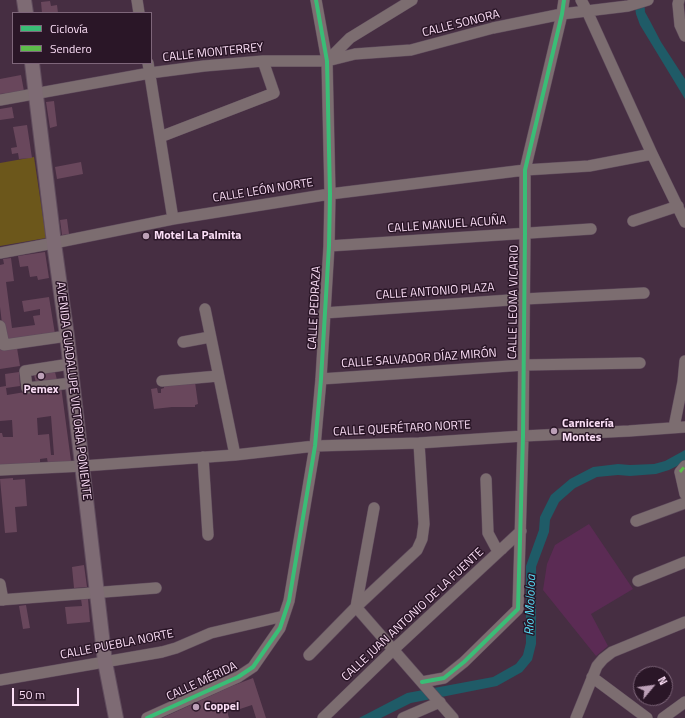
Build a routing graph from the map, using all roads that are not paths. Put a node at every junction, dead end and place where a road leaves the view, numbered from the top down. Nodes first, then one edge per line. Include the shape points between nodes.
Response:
1 (24, 0) edge
2 (137, 0) edge
3 (316, 0) edge
4 (412, 0) edge
5 (564, 0) edge
6 (581, 0) edge
7 (648, 0) edge
8 (679, 0) edge
9 (26, 12) edge
10 (139, 12) edge
11 (587, 12) junction
12 (562, 14) junction
13 (685, 36) edge
14 (263, 61) junction
15 (327, 61) junction
16 (32, 64) edge
17 (149, 68) edge
18 (36, 93) junction
19 (0, 100) edge
20 (160, 137) junction
21 (652, 154) junction
22 (525, 170) junction
23 (330, 194) junction
24 (678, 206) junction
25 (173, 219) junction
26 (633, 221) dead end
27 (685, 222) edge
28 (591, 229) dead end
29 (525, 233) junction
30 (54, 244) junction
31 (329, 246) junction
32 (0, 253) edge
33 (644, 293) dead end
34 (524, 299) junction
35 (205, 309) dead end
36 (324, 313) junction
37 (0, 326) edge
38 (67, 336) junction
39 (210, 337) junction
40 (183, 342) dead end
41 (685, 361) edge
42 (640, 363) dead end
43 (70, 364) junction
44 (524, 365) junction
45 (45, 368) junction
46 (218, 376) junction
47 (321, 379) junction
48 (162, 381) dead end
49 (72, 383) junction
50 (48, 385) junction
51 (679, 427) edge
52 (523, 436) junction
53 (419, 443) junction
54 (315, 446) junction
55 (234, 455) junction
56 (203, 457) junction
57 (83, 466) junction
58 (682, 469) edge
59 (0, 470) edge
60 (486, 479) dead end
61 (685, 494) edge
62 (685, 503) edge
63 (374, 508) dead end
64 (636, 521) dead end
65 (521, 531) junction
66 (208, 535) dead end
67 (502, 550) junction
68 (685, 562) edge
69 (638, 580) dead end
70 (0, 584) edge
71 (156, 588) dead end
72 (96, 592) junction
73 (2, 600) edge
74 (356, 607) junction
75 (284, 616) junction
76 (685, 622) edge
77 (393, 650) junction
78 (309, 655) dead end
79 (105, 662) junction
80 (592, 677) junction
81 (0, 680) edge
82 (423, 683) junction
83 (439, 701) junction
84 (685, 702) edge
85 (116, 718) edge
86 (147, 718) edge
87 (324, 718) edge
88 (403, 718) edge
89 (453, 718) edge
90 (576, 718) edge
91 (647, 718) edge
92 (663, 718) edge

1 - 9 main road
2 - 10 street
3 - 15 street, CALLE PEDRAZA
4 - 15 street via 350,38
5 - 12 street, CALLE LEONA VICARIO
6 - 11 street
7 - 11 street, CALLE SONORA via 628,6
8 - 13 street via 680,25
11 - 12 street, CALLE SONORA
11 - 21 street
12 - 15 street, CALLE SONORA via 494,28 411,50 355,54
12 - 22 street, CALLE LEONA VICARIO
14 - 15 street, CALLE MONTERREY
14 - 17 street, CALLE MONTERREY
14 - 20 street via 274,93
15 - 23 street, CALLE PEDRAZA
16 - 18 main road, AVENIDA GUADALUPE VICTORIA PONIENTE
17 - 18 street, CALLE MONTERREY
17 - 20 street
18 - 19 street, CALLE MONTERREY
18 - 30 main road, AVENIDA GUADALUPE VICTORIA PONIENTE
20 - 25 street
21 - 22 street, CALLE LEÓN NORTE via 589,166
21 - 24 street
22 - 23 street, CALLE LEÓN NORTE
22 - 29 street, CALLE LEONA VICARIO
23 - 25 street, CALLE LEÓN NORTE
23 - 31 street, CALLE PEDRAZA
24 - 26 street
24 - 27 street
25 - 30 street, CALLE LEÓN NORTE
28 - 29 street, CALLE MANUEL ACUÑA
29 - 31 street, CALLE MANUEL ACUÑA
29 - 34 street, CALLE LEONA VICARIO
30 - 32 street, CALLE LEÓN NORTE
30 - 38 main road, AVENIDA GUADALUPE VICTORIA PONIENTE
31 - 36 street, CALLE PEDRAZA
33 - 34 street, CALLE ANTONIO PLAZA
34 - 36 street, CALLE ANTONIO PLAZA
34 - 44 street, CALLE LEONA VICARIO
35 - 39 street
36 - 47 street, CALLE PEDRAZA
37 - 38 street via 4,345
38 - 43 main road, AVENIDA GUADALUPE VICTORIA PONIENTE
39 - 40 street
39 - 46 street
41 - 51 street
42 - 44 street, CALLE SALVADOR DÍAZ MIRÓN
43 - 45 street
43 - 49 main road, AVENIDA GUADALUPE VICTORIA PONIENTE
44 - 47 street, CALLE SALVADOR DÍAZ MIRÓN
44 - 52 street, CALLE LEONA VICARIO
45 - 50 street
45 - 50 street via 25,371 27,388
46 - 48 street
46 - 55 street
47 - 54 street, CALLE PEDRAZA
49 - 50 street
49 - 57 main road, AVENIDA GUADALUPE VICTORIA PONIENTE
51 - 52 street, CALLE QUERÉTARO NORTE
52 - 53 street, CALLE QUERÉTARO NORTE
52 - 65 street, CALLE LEONA VICARIO
53 - 54 street, CALLE QUERÉTARO NORTE
53 - 74 street via 424,524 422,539 417,550
54 - 55 street, CALLE QUERÉTARO NORTE
54 - 75 street, CALLE PEDRAZA
55 - 56 street, CALLE QUERÉTARO NORTE
56 - 57 street, CALLE QUERÉTARO NORTE
56 - 66 street
57 - 59 street, CALLE QUERÉTARO NORTE
57 - 72 main road, AVENIDA GUADALUPE VICTORIA PONIENTE
58 - 61 street
60 - 67 street via 488,533 496,548
62 - 64 street
63 - 74 street
65 - 67 street, CALLE JUAN ANTONIO DE LA FUENTE
65 - 82 street, CALLE LEONA VICARIO via 518,610 444,678
67 - 77 street, CALLE JUAN ANTONIO DE LA FUENTE
68 - 69 street
70 - 73 street
71 - 72 street
72 - 73 street
72 - 79 main road, AVENIDA GUADALUPE VICTORIA PONIENTE
74 - 77 street
74 - 78 street
75 - 79 street, CALLE PUEBLA NORTE via 210,633 162,652
75 - 86 street, CALLE MÉRIDA via 280,628 253,667 238,677
76 - 80 street via 612,652 597,666
77 - 82 street
77 - 87 street, CALLE JUAN ANTONIO DE LA FUENTE
79 - 81 street, CALLE PUEBLA NORTE
79 - 85 main road, AVENIDA GUADALUPE VICTORIA PONIENTE
80 - 90 street
80 - 91 street
82 - 83 street
83 - 88 street
83 - 89 street
84 - 92 street

